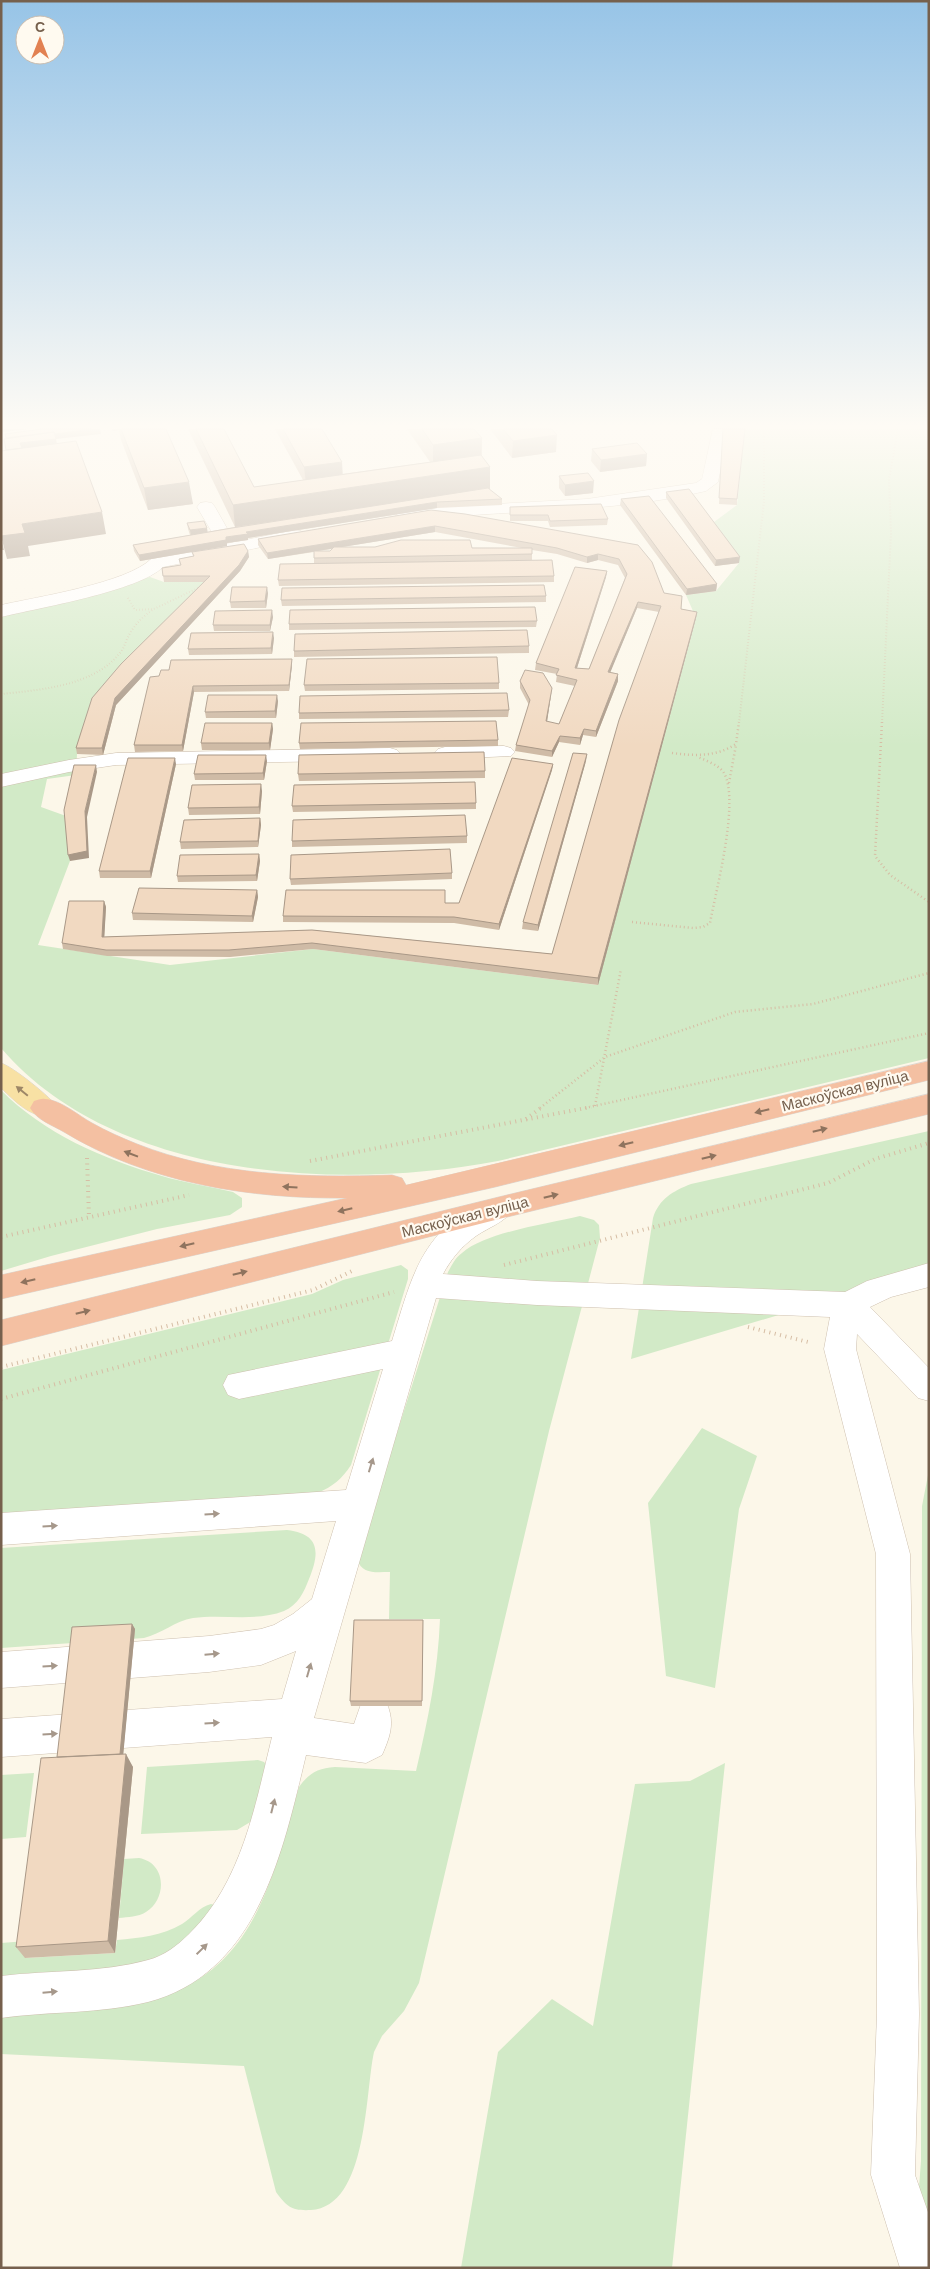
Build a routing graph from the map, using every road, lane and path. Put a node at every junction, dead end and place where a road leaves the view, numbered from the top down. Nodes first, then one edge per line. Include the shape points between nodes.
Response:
1 (294, 535) edge
2 (760, 535) edge
3 (891, 535) edge
4 (119, 582) junction
5 (206, 584) edge
6 (154, 609) junction
7 (1, 611) edge
8 (1, 694) edge
9 (736, 744) junction
10 (504, 752) dead end
11 (672, 753) dead end
12 (697, 757) junction
13 (1, 781) edge
14 (729, 783) junction
15 (929, 902) edge
16 (632, 922) dead end
17 (621, 969) dead end
18 (929, 973) edge
19 (929, 1033) edge
20 (605, 1057) junction
21 (929, 1070) edge
22 (1, 1072) edge
23 (929, 1104) edge
24 (596, 1106) junction
25 (44, 1108) joint
26 (525, 1120) junction
27 (86, 1155) dead end
28 (309, 1162) dead end
29 (495, 1176) junction
30 (231, 1182) junction
31 (503, 1207) junction
32 (89, 1217) junction
33 (1, 1237) edge
34 (354, 1270) dead end
35 (929, 1275) edge
36 (424, 1285) junction
37 (1, 1288) edge
38 (851, 1305) junction
39 (742, 1325) dead end
40 (1, 1333) edge
41 (840, 1349) junction
42 (405, 1351) junction
43 (1, 1367) edge
44 (239, 1385) dead end
45 (929, 1388) edge
46 (359, 1504) junction
47 (1, 1529) edge
48 (327, 1609) junction
49 (1, 1670) edge
50 (374, 1717) dead end
51 (293, 1726) junction
52 (1, 1738) edge
53 (1, 1998) edge
54 (922, 2268) edge

1 - 4 lane via 156,563 150,570
2 - 9 path
3 - 15 path via 875,856 890,875
4 - 6 path via 135,610
4 - 7 lane
5 - 6 path
6 - 8 path via 139,618 122,652 103,669 63,686
9 - 12 path via 721,753
9 - 14 path
10 - 13 lane via 116,759
11 - 12 path
12 - 14 path via 724,772
14 - 16 path via 728,823 710,922 693,928
17 - 20 path
18 - 20 path via 813,1004 735,1012
19 - 24 path
20 - 24 path
20 - 26 path
21 -> 29 highway, Маскоўская вуліца
25 -> 22 main road
31 -> 23 highway, Маскоўская вуліца
24 - 26 path
30 -> 25 highway via 126,1152
26 - 28 path
27 - 32 path
29 -> 30 highway via 354,1188
29 -> 37 highway, Маскоўская вуліца
30 - 32 path via 195,1194
31 - 36 lane via 451,1239 434,1262
40 -> 31 highway, Маскоўская вуліца
32 - 33 path
34 - 43 path via 312,1290
35 - 38 lane via 869,1293
36 - 38 lane via 537,1293
36 - 42 lane
38 - 41 lane via 842,1326
38 - 45 lane
39 - 41 path via 760,1332
41 - 54 lane via 892,1554 898,2014 893,2175
42 - 44 lane
46 -> 42 lane
47 -> 46 lane
46 - 48 lane
49 -> 48 lane via 244,1650 284,1639
51 -> 48 lane
50 - 51 lane via 366,1744
52 -> 51 lane
53 -> 51 lane via 122,1986 156,1979 190,1961 218,1934 240,1901 257,1861

